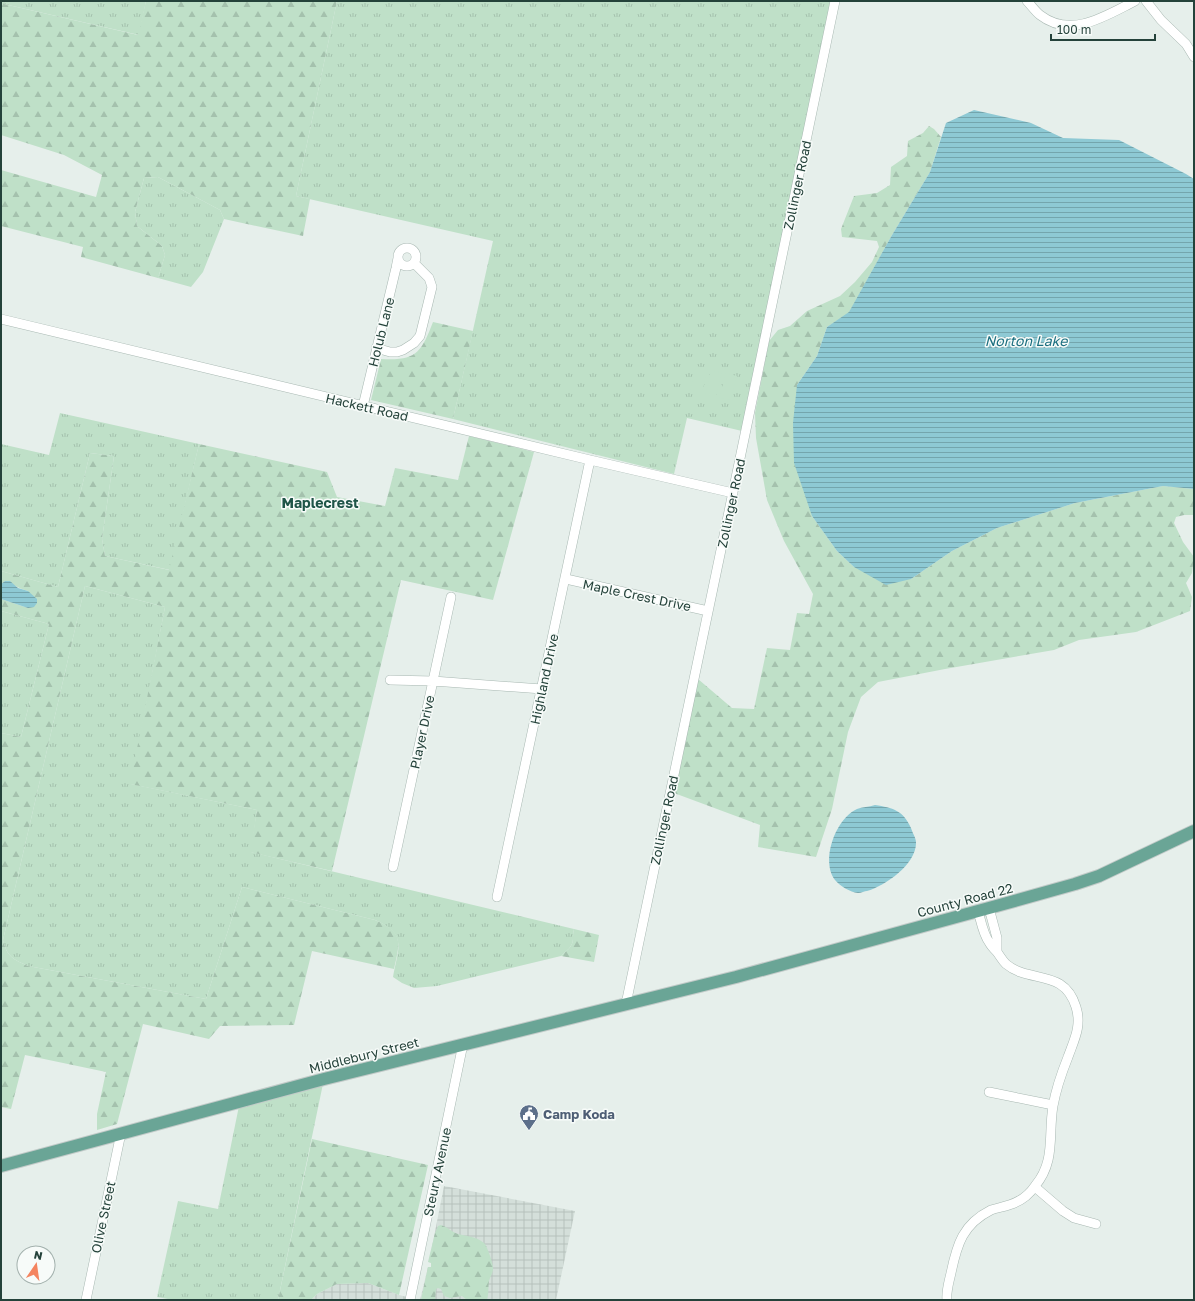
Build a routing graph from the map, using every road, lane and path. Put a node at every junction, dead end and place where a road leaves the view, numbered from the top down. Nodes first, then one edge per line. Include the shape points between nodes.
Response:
1 (835, 1) edge
2 (1027, 1) edge
3 (1135, 1) edge
4 (1146, 1) edge
5 (1194, 57) edge
6 (398, 258) junction
7 (414, 263) junction
8 (1, 319) edge
9 (376, 348) junction
10 (363, 406) junction
11 (590, 460) junction
12 (733, 493) junction
13 (566, 579) junction
14 (450, 597) dead end
15 (708, 611) junction
16 (390, 680) dead end
17 (433, 681) junction
18 (542, 689) junction
19 (1194, 831) edge
20 (394, 867) dead end
21 (498, 897) dead end
22 (983, 910) junction
23 (736, 977) joint
24 (626, 1004) junction
25 (463, 1044) junction
26 (989, 1092) dead end
27 (1053, 1105) junction
28 (121, 1133) junction
29 (1, 1166) edge
30 (1035, 1187) junction
31 (1096, 1224) dead end
32 (86, 1300) edge
33 (410, 1300) edge
34 (947, 1300) edge

1 - 12 street, Zollinger Road
2 - 3 street via 1039,14 1052,22 1069,26 1093,22
4 - 5 street via 1186,44
6 - 7 street via 403,265 410,266
6 - 7 street via 401,250 409,247 416,253
6 - 9 street, Holub Lane
7 - 9 street via 430,278 432,287 420,336 414,343 397,352
8 - 10 street, Hackett Road
9 - 10 street, Holub Lane
10 - 11 street, Hackett Road
11 - 12 street, Hackett Road
11 - 13 street, Highland Drive
12 - 15 street, Zollinger Road
13 - 15 street, Maple Crest Drive
13 - 18 street, Highland Drive
14 - 17 street, Player Drive
15 - 24 street, Zollinger Road
16 - 17 street
17 - 18 street
17 - 20 street, Player Drive
18 - 21 street, Highland Drive
19 - 22 main road, County Road 22 via 1099,876
22 - 23 main road, County Road 22
22 - 27 street via 988,941 1004,962 1020,972 1056,982 1070,994 1077,1008 1077,1034
23 - 24 main road, Middlebury Street
24 - 25 main road, Middlebury Street
25 - 28 main road, Middlebury Street
25 - 33 street, Steury Avenue
26 - 27 street
27 - 30 street via 1048,1164
28 - 29 main road, Middlebury Street
28 - 32 street, Olive Street
30 - 31 street via 1074,1218
30 - 34 street via 1022,1199 992,1210 966,1229 956,1249

